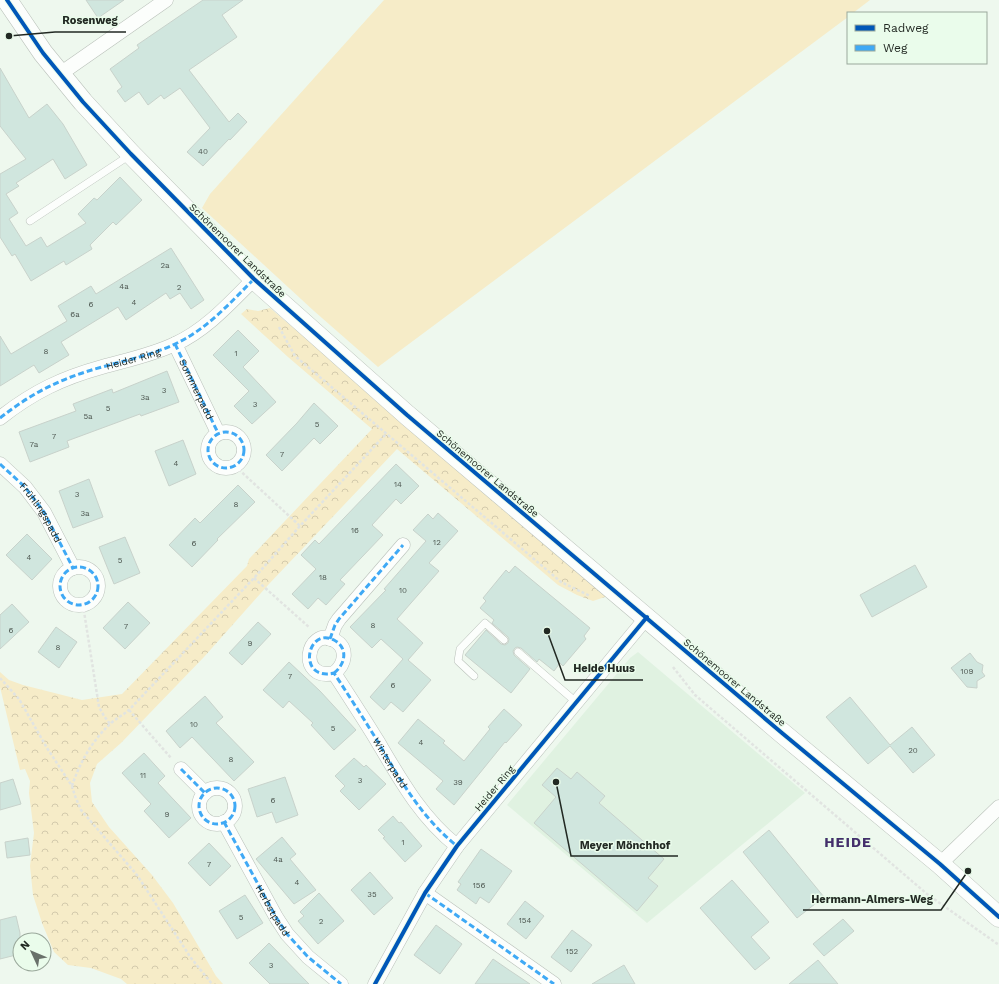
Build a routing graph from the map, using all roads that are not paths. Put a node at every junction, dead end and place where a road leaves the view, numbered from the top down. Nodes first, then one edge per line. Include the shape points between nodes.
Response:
1 (7, 0) edge
2 (166, 0) edge
3 (60, 74) junction
4 (131, 154) junction
5 (30, 221) dead end
6 (254, 279) junction
7 (176, 344) junction
8 (0, 418) edge
9 (218, 433) junction
10 (0, 464) edge
11 (403, 545) dead end
12 (72, 568) junction
13 (646, 617) junction
14 (324, 640) junction
15 (504, 640) dead end
16 (518, 652) dead end
17 (334, 673) junction
18 (474, 676) dead end
19 (576, 702) junction
20 (181, 769) road end
21 (205, 793) junction
22 (999, 807) edge
23 (224, 822) junction
24 (457, 846) junction
25 (940, 864) junction
26 (425, 893) junction
27 (999, 917) edge
28 (341, 984) edge
29 (375, 984) edge
30 (554, 984) edge

1 - 3 street, Schönemoorer Landstraße
2 - 3 street
3 - 4 street, Schönemoorer Landstraße
4 - 5 lane
4 - 6 street, Schönemoorer Landstraße
6 - 7 street, Heider Ring via 198,331
6 - 13 street, Schönemoorer Landstraße via 407,415
7 - 8 street, Heider Ring via 66,379 40,390
7 - 9 street, Sommerpadd
9 - 9 street via 236,434 244,444 243,456 235,466 224,468 210,458 208,447
10 - 12 street, Frühlingspadd via 25,487 44,512
11 - 14 street
12 - 12 street via 85,568 97,581 97,593 83,605 65,600 60,588 62,576
13 - 19 street, Heider Ring
13 - 25 street, Schönemoorer Landstraße
14 - 17 street via 340,644 344,654 342,665
14 - 17 street via 310,649 309,661 316,671
15 - 18 lane via 485,623 460,650 458,661
16 - 19 lane
17 - 24 street, Winterpadd via 410,796 435,827
19 - 24 street, Heider Ring
20 - 21 street
21 - 23 street via 200,804 202,815 206,820 218,824
21 - 23 street via 221,788 231,794 235,810
22 - 25 street
23 - 28 street, Herbstpadd via 287,934 308,957
24 - 26 street, Heider Ring
25 - 27 street, Schönemoorer Landstraße
26 - 29 street, Heider Ring
26 - 30 street

